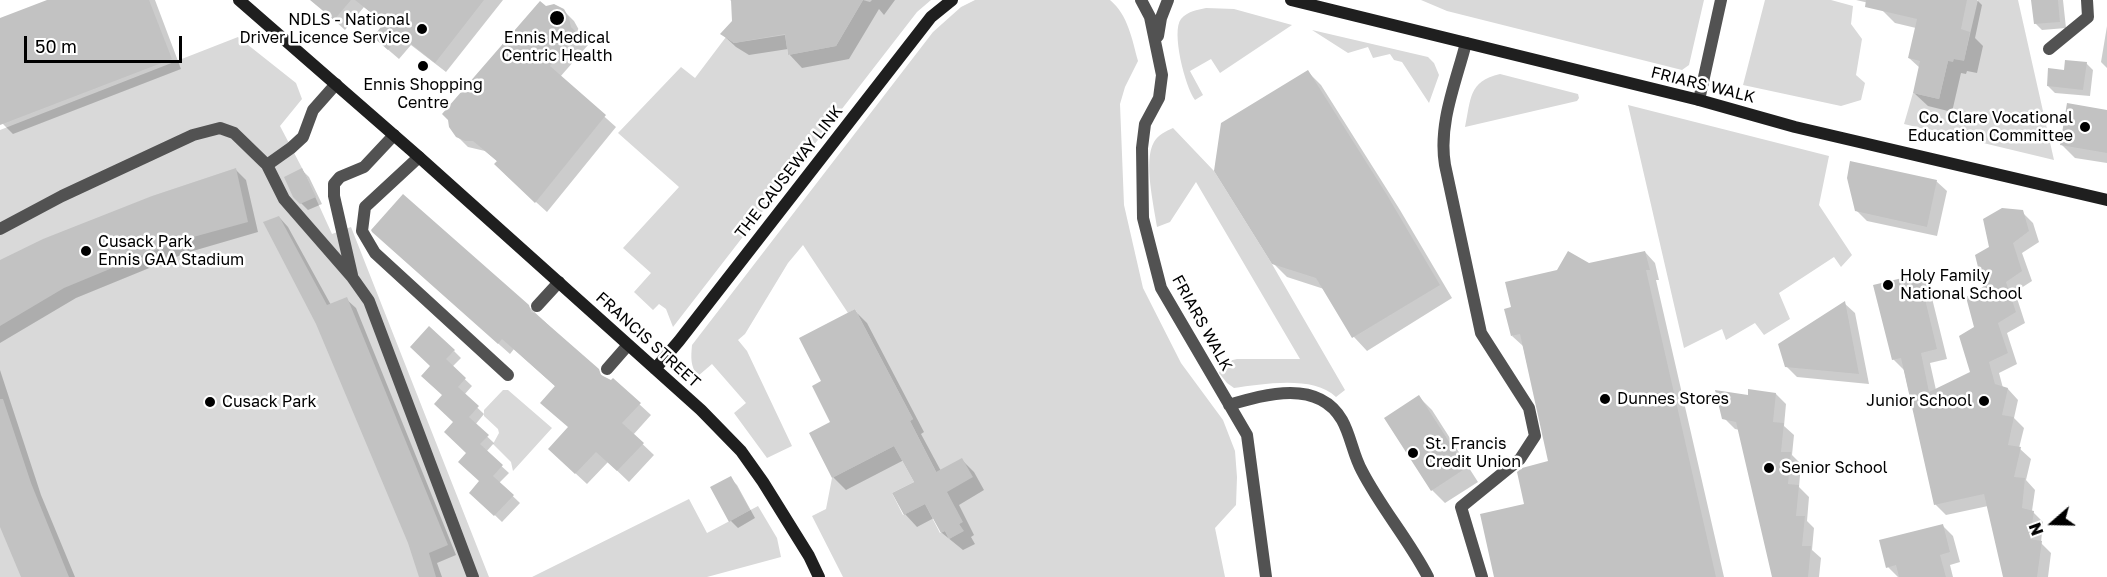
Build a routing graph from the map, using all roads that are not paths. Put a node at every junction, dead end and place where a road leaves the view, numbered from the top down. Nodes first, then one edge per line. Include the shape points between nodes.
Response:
1 (239, 0) edge
2 (952, 0) edge
3 (1141, 0) edge
4 (1168, 0) edge
5 (1291, 0) edge
6 (1721, 0) edge
7 (2087, 0) edge
8 (1466, 42) junction
9 (1156, 43) junction
10 (2049, 49) dead end
11 (336, 84) junction
12 (1699, 100) junction
13 (394, 135) junction
14 (419, 157) junction
15 (267, 165) junction
16 (2107, 200) edge
17 (0, 229) edge
18 (352, 277) junction
19 (559, 282) junction
20 (537, 306) dead end
21 (628, 345) junction
22 (607, 369) dead end
23 (656, 369) junction
24 (508, 375) dead end
25 (1229, 405) junction
26 (473, 577) edge
27 (819, 577) edge
28 (1266, 577) edge
29 (1428, 577) edge
30 (1482, 577) edge

1 - 11 street, FRANCIS STREET
2 - 23 street, THE CAUSEWAY LINK via 931,17
3 - 9 street, FRIARS WALK
4 - 9 street, FRIARS WALK
5 - 8 street, FRIARS WALK
6 - 12 street
7 - 10 street via 2088,17
8 - 12 street, FRIARS WALK
8 - 30 street via 1444,129 1445,165 1481,333 1529,408 1535,436 1520,459 1461,507
9 - 25 street, FRIARS WALK via 1162,75 1159,98 1145,124 1143,218 1161,288
11 - 13 street, FRANCIS STREET
11 - 15 street via 313,110 303,137
12 - 16 street, FRIARS WALK via 1795,127
13 - 14 street, FRANCIS STREET
13 - 18 street via 364,167 340,177 334,184
14 - 19 street, FRANCIS STREET
14 - 24 street via 365,207 362,231 375,253
15 - 17 street via 234,133 220,128 182,140
15 - 18 street via 284,199
18 - 26 street via 369,301
19 - 20 street
19 - 21 street, FRANCIS STREET
21 - 22 street
21 - 23 street, FRANCIS STREET
23 - 27 street, FRANCIS STREET via 741,451
25 - 28 street, FRIARS WALK via 1247,435
25 - 29 street via 1268,393 1306,394 1334,407 1361,471

